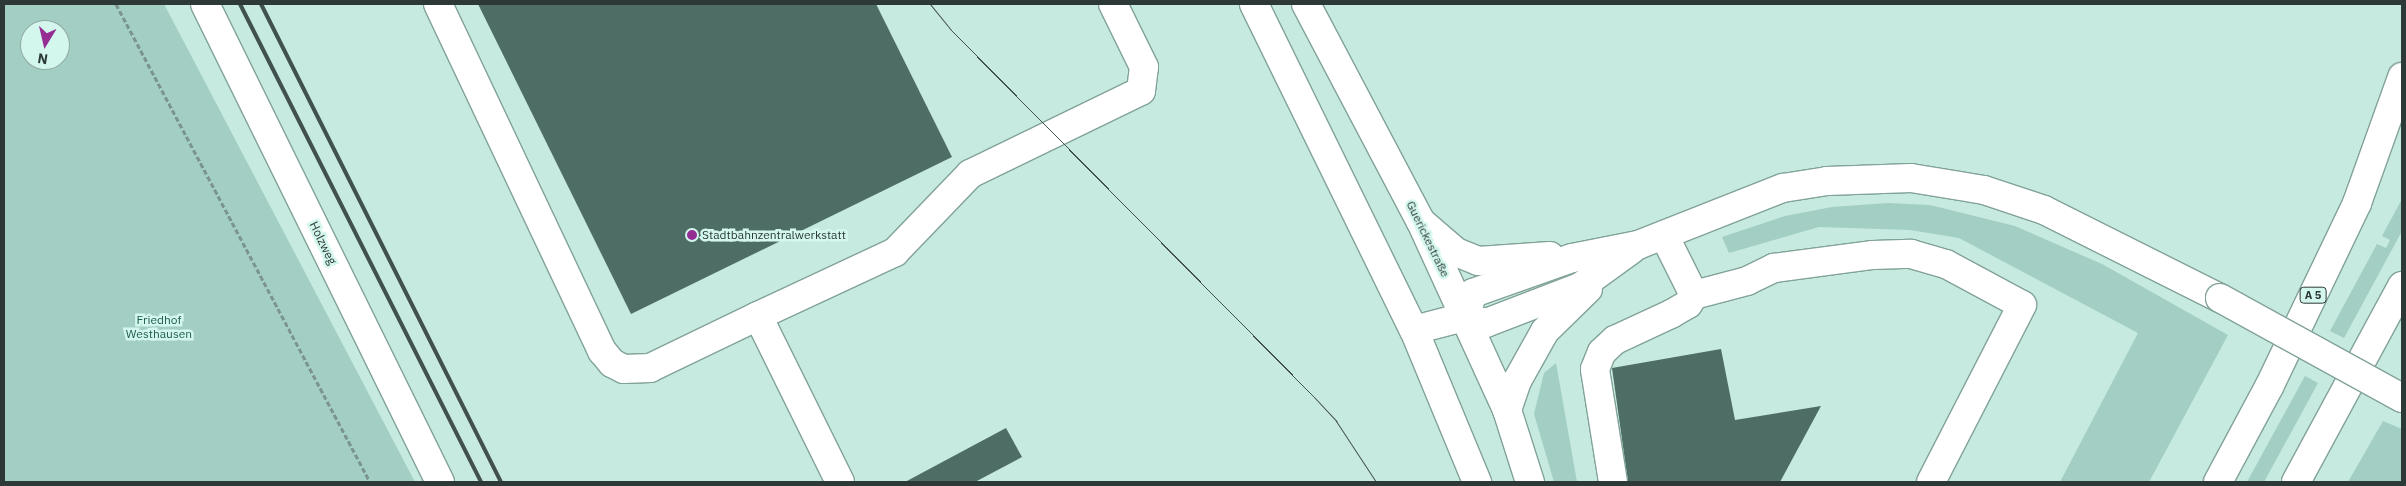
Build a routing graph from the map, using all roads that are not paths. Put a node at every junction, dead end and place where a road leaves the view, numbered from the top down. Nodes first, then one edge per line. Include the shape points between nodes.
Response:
1 (204, 4) edge
2 (438, 4) edge
3 (1113, 4) edge
4 (1254, 4) edge
5 (1306, 4) edge
6 (2402, 77) edge
7 (2402, 128) edge
8 (2357, 202) junction
9 (1421, 222) junction
10 (1664, 235) junction
11 (1638, 245) junction
12 (2402, 286) edge
13 (1694, 295) junction
14 (758, 316) junction
15 (1464, 316) junction
16 (1414, 330) junction
17 (2402, 398) edge
18 (1506, 410) junction
19 (440, 482) edge
20 (840, 482) edge
21 (1477, 482) edge
22 (1530, 482) edge
23 (1613, 482) edge
24 (1931, 482) edge
25 (2218, 482) edge
26 (2296, 482) edge

1 - 19 main road, Holzweg
2 - 14 main road via 602,351 612,362 624,369 650,368
3 - 14 main road via 1144,67 1141,91 970,174 895,252
4 - 16 main road
5 - 9 main road, Guerickestraße
6 - 8 main road
7 - 8 main road, A 5
8 - 25 main road, A 5 via 2269,387
9 - 11 main road via 1456,252 1478,260 1540,258 1609,246
9 - 15 main road, Guerickestraße
10 - 11 main road
10 - 13 main road
10 - 17 main road, bridge via 1783,188 1827,181 1910,178 1984,190 2044,210 2220,298
11 - 15 main road via 1580,287 1486,323
11 - 18 main road via 1544,331 1517,381
12 - 26 main road
13 - 23 main road via 1688,304 1615,340 1602,352 1595,368
13 - 24 main road via 1747,281 1774,268 1872,255 1911,254 1946,264 2022,305
14 - 20 main road
15 - 16 main road
15 - 18 main road, Guerickestraße
16 - 21 main road
18 - 22 main road, Guerickestraße

